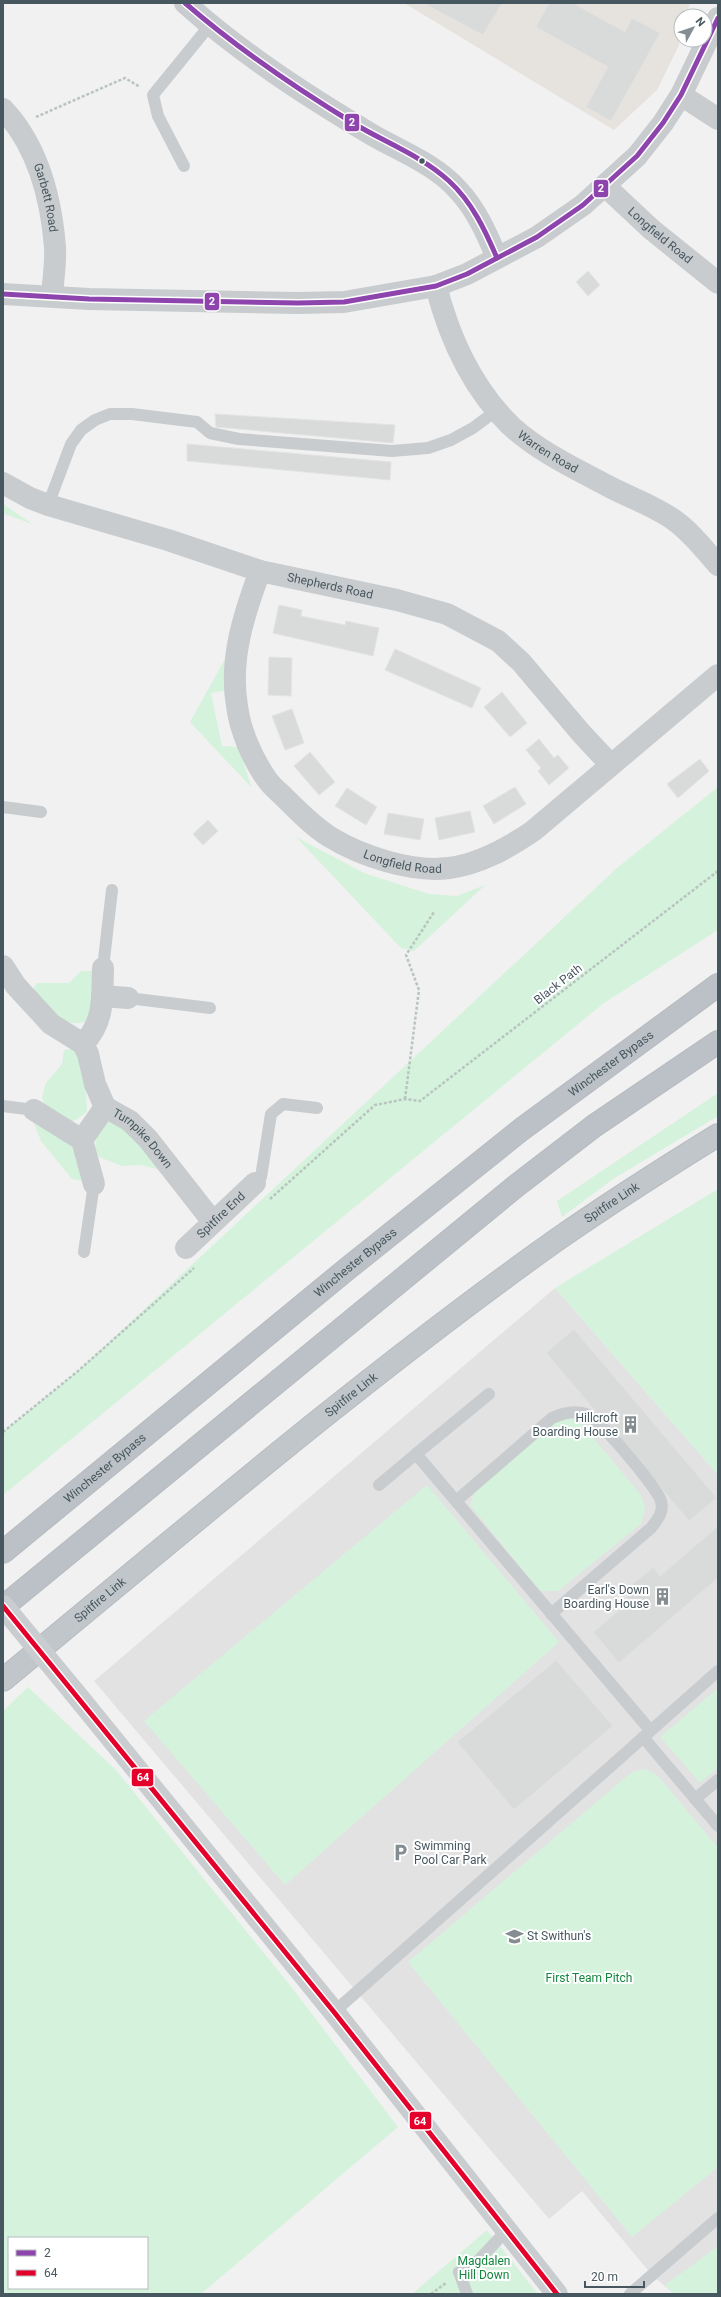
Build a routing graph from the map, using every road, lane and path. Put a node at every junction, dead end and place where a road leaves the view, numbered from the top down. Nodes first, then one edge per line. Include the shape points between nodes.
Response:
1 (185, 3) edge
2 (718, 18) edge
3 (210, 25) junction
4 (153, 95) junction
5 (681, 95) junction
6 (3, 109) edge
7 (718, 119) edge
8 (17, 126) junction
9 (184, 166) dead end
10 (605, 186) junction
11 (497, 258) junction
12 (718, 284) edge
13 (436, 286) junction
14 (3, 294) edge
15 (52, 296) junction
16 (497, 410) junction
17 (3, 483) edge
18 (48, 505) junction
19 (718, 565) edge
20 (260, 571) junction
21 (718, 676) edge
22 (610, 764) junction
23 (3, 807) edge
24 (40, 812) dead end
25 (718, 871) edge
26 (112, 890) dead end
27 (434, 912) dead end
28 (3, 966) edge
29 (103, 968) joint
30 (718, 985) edge
31 (102, 996) junction
32 (128, 998) joint
33 (210, 1008) dead end
34 (718, 1042) edge
35 (83, 1044) junction
36 (3, 1106) edge
37 (105, 1107) junction
38 (318, 1108) dead end
39 (34, 1110) joint
40 (718, 1135) edge
41 (82, 1140) junction
42 (255, 1183) joint
43 (94, 1184) joint
44 (213, 1222) junction
45 (186, 1248) dead end
46 (84, 1252) dead end
47 (78, 1370) dead end
48 (489, 1394) dead end
49 (3, 1432) edge
50 (416, 1454) junction
51 (379, 1485) dead end
52 (456, 1501) junction
53 (3, 1552) edge
54 (3, 1606) edge
55 (552, 1614) junction
56 (718, 1671) edge
57 (3, 1680) edge
58 (646, 1734) junction
59 (718, 1780) edge
60 (695, 1799) junction
61 (718, 1826) edge
62 (334, 2012) junction
63 (718, 2218) edge
64 (506, 2231) junction
65 (467, 2294) edge
66 (557, 2294) edge
67 (630, 2294) edge

1 - 3 street
2 - 5 street
3 - 4 lane
3 - 11 street via 282,78 443,176 468,203
4 - 8 path via 125,78
4 - 9 lane via 158,116
5 - 7 street
5 - 10 street via 649,141
6 - 8 street, Garbett Road
8 - 15 street, Garbett Road via 34,154 44,180 55,248
10 - 11 street via 537,237
10 - 12 street, Longfield Road via 651,229
11 - 13 street via 467,274
13 - 15 street via 344,302
13 - 16 street, Warren Road via 444,316 462,359
14 - 15 street
16 - 18 lane via 473,428 434,446 392,450 239,439 210,433 197,422 132,414 110,414 81,430 71,444
16 - 19 street, Warren Road via 511,426 542,449 571,467 674,520 697,539
17 - 18 street, Shepherds Road
18 - 20 street, Shepherds Road via 168,540
20 - 22 street, Shepherds Road via 397,600 447,614 474,627 498,641 521,662
20 - 22 street, Longfield Road via 245,611 238,641 234,675 237,707 248,743 266,779 301,814 330,837 371,856 396,864 448,868 476,862 512,845 533,831
21 - 22 street, Longfield Road
23 - 24 lane
25 - 27 path, Black Path via 420,1102 405,1098 419,990 406,955
26 - 29 lane
28 - 35 street via 16,986 51,1024
29 - 31 street
30 - 53 highway, Winchester Bypass via 522,1129 347,1269
31 - 32 street
31 - 35 street via 99,1022 94,1033
32 - 33 lane
34 - 54 highway via 594,1126 516,1186
35 - 37 street, Turnpike Down
36 - 39 lane
37 - 41 street
37 - 44 street, Turnpike Down via 130,1121 148,1139
38 - 42 lane via 283,1104 271,1114 261,1177
39 - 41 street
40 - 57 highway, Spitfire Link via 556,1241 455,1315 214,1507
41 - 43 street
42 - 44 street, Spitfire End
43 - 46 lane
44 - 45 street, Spitfire End
47 - 49 path
48 - 50 lane
50 - 51 lane
50 - 52 lane
52 - 55 lane
52 - 55 lane via 552,1418 562,1413 577,1413 588,1415 601,1424 658,1493 662,1510 651,1528
54 - 62 main road, bridge
55 - 58 lane
56 - 58 lane
58 - 60 lane
58 - 62 lane
59 - 60 lane
60 - 61 lane
62 - 64 main road
63 - 67 lane
64 - 65 lane via 477,2262 458,2272
64 - 66 main road

